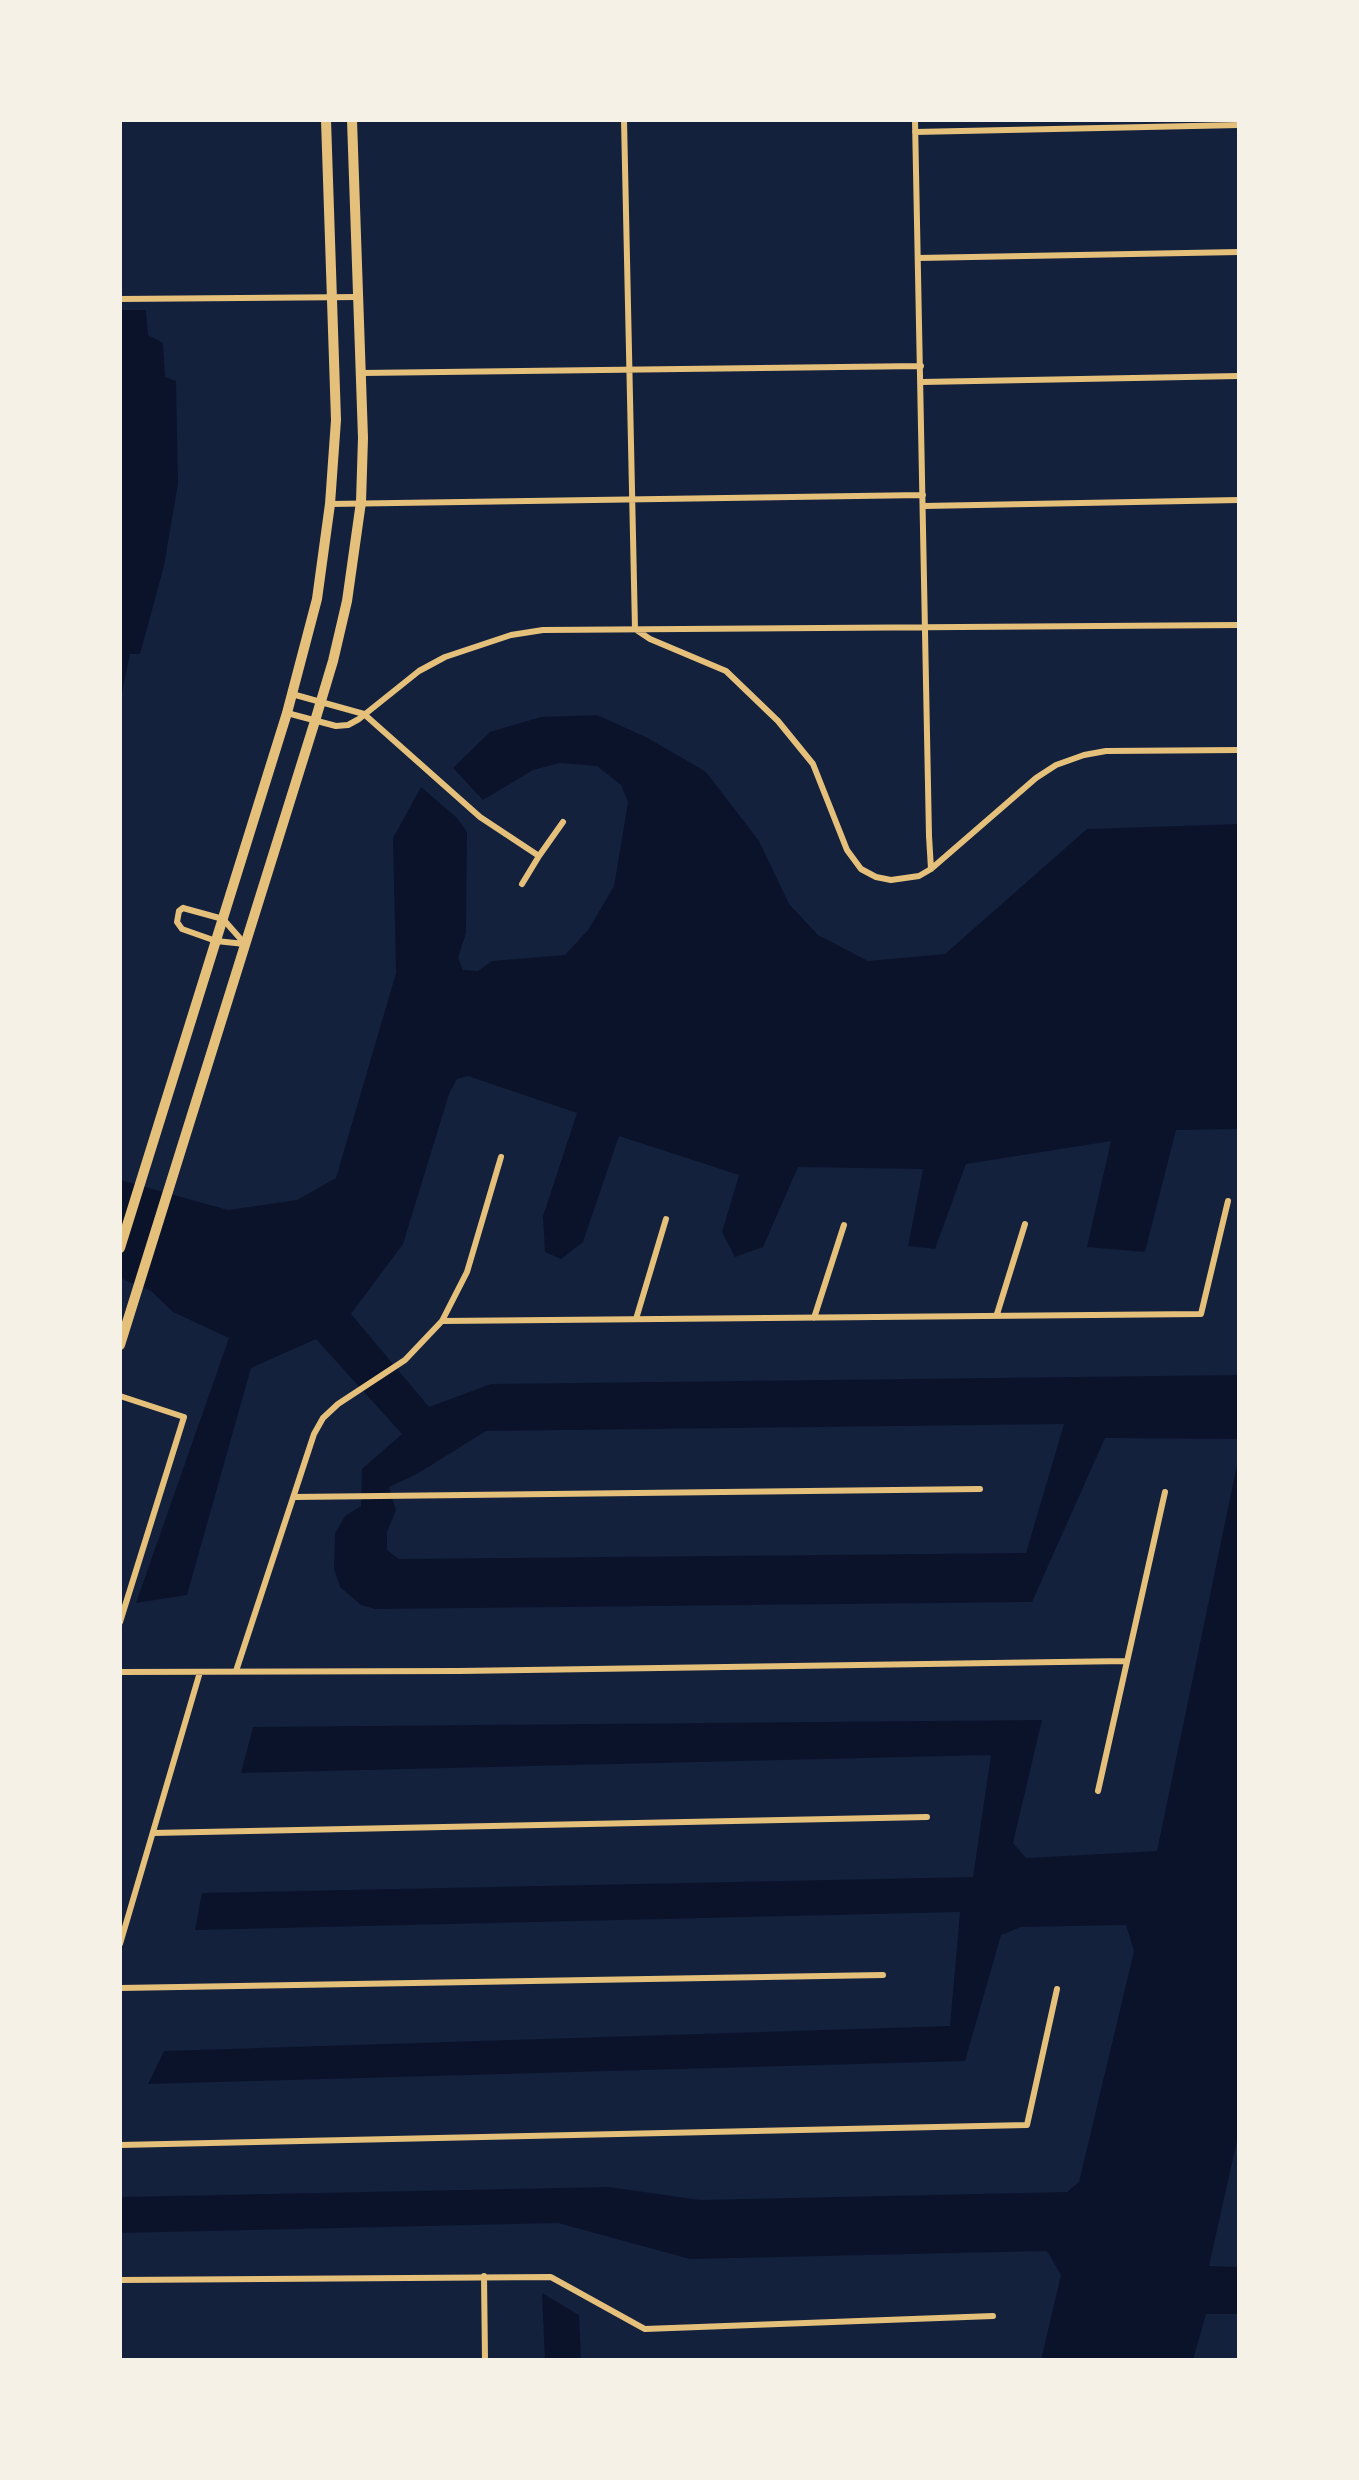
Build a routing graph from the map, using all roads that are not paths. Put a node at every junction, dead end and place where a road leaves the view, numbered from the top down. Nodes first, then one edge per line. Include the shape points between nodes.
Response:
1 (326, 120) edge
2 (352, 120) edge
3 (624, 120) edge
4 (915, 120) edge
5 (1239, 125) edge
6 (915, 132) junction
7 (1239, 252) edge
8 (918, 258) junction
9 (333, 296) junction
10 (359, 297) junction
11 (120, 299) edge
12 (921, 366) junction
13 (628, 368) junction
14 (362, 373) junction
15 (1239, 376) edge
16 (922, 382) junction
17 (923, 495) junction
18 (631, 499) junction
19 (1239, 500) edge
20 (361, 502) junction
21 (330, 504) junction
22 (924, 506) junction
23 (1239, 625) edge
24 (925, 627) junction
25 (635, 629) junction
26 (292, 694) junction
27 (321, 702) junction
28 (287, 713) junction
29 (364, 714) junction
30 (315, 721) junction
31 (1239, 750) edge
32 (563, 822) dead end
33 (539, 856) junction
34 (931, 869) junction
35 (522, 884) dead end
36 (223, 919) junction
37 (216, 941) junction
38 (245, 944) junction
39 (501, 1157) dead end
40 (1228, 1201) dead end
41 (666, 1219) dead end
42 (1025, 1224) dead end
43 (844, 1225) dead end
44 (120, 1248) edge
45 (997, 1314) junction
46 (814, 1318) junction
47 (636, 1319) junction
48 (442, 1321) junction
49 (120, 1345) edge
50 (120, 1396) edge
51 (980, 1489) dead end
52 (1165, 1492) dead end
53 (294, 1497) junction
54 (120, 1622) edge
55 (1126, 1661) junction
56 (236, 1671) junction
57 (120, 1672) edge
58 (200, 1672) junction
59 (1098, 1791) dead end
60 (927, 1817) dead end
61 (153, 1833) junction
62 (124, 1918) edge
63 (120, 1944) edge
64 (883, 1975) dead end
65 (120, 1988) edge
66 (1057, 1989) dead end
67 (120, 2145) edge
68 (484, 2276) junction
69 (120, 2280) edge
70 (993, 2316) dead end
71 (485, 2360) edge

1 - 9 main road
2 - 10 main road
3 - 13 street
4 - 6 street
5 - 6 street
6 - 8 street
7 - 8 street
8 - 12 street
9 - 10 street
9 - 11 street
9 - 21 main road via 336,420
10 - 14 main road
12 - 13 street
12 - 16 street
13 - 14 street
13 - 18 street
14 - 20 main road
15 - 16 street
16 - 17 street
17 - 18 street
17 - 22 street
18 - 20 street
18 - 25 street
19 - 22 street
20 - 21 street
20 - 27 main road via 347,601
21 - 26 main road via 317,599
22 - 24 street
23 - 24 street
24 - 25 street
24 - 34 street
25 - 29 street via 543,630 478,645 419,671
25 - 34 street via 726,671 778,721 813,764 847,850 861,869 891,880
26 - 27 street
26 - 28 main road
27 - 29 street
27 - 30 main road
28 - 30 street
28 - 36 main road
29 - 30 street via 348,725
29 - 33 street via 480,817
30 - 38 main road
31 - 34 street via 1106,751 1056,765
32 - 33 street
33 - 35 street
36 - 37 main road
36 - 37 street via 189,908 177,917 182,929
36 - 38 street
37 - 38 street
37 - 44 main road
38 - 49 main road
39 - 48 street via 467,1272
40 - 45 street via 1201,1314
41 - 47 street
42 - 45 street
43 - 46 street
45 - 46 street
46 - 47 street
47 - 48 street
48 - 53 street via 405,1360 352,1392 323,1418
50 - 54 street via 184,1417
51 - 53 street
52 - 55 street
53 - 56 street
55 - 56 street
55 - 59 street
56 - 58 street
57 - 58 street
58 - 61 street
60 - 61 street
61 - 62 street
62 - 63 street
64 - 65 street
66 - 67 street via 1027,2125
68 - 69 street
68 - 70 street via 551,2277 645,2329
68 - 71 street

